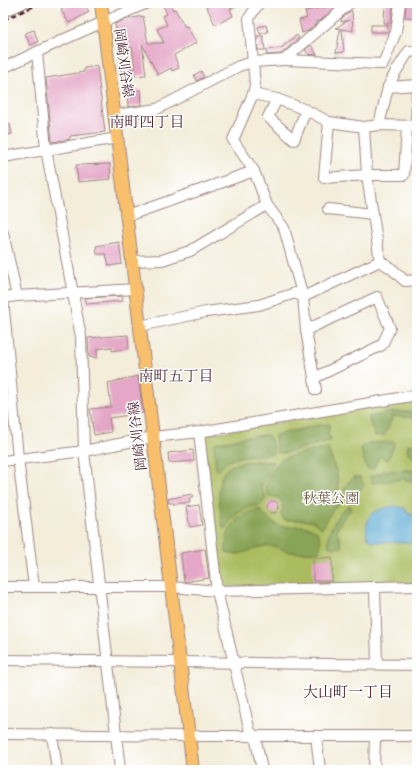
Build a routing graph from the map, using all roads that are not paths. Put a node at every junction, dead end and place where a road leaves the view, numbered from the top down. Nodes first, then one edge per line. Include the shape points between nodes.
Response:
1 (23, 3) edge
2 (101, 3) edge
3 (147, 3) edge
4 (259, 3) edge
5 (350, 3) edge
6 (400, 3) edge
7 (3, 12) edge
8 (102, 23) junction
9 (36, 52) junction
10 (417, 52) edge
11 (284, 60) junction
12 (253, 62) junction
13 (3, 68) edge
14 (388, 87) junction
15 (253, 94) junction
16 (277, 100) junction
17 (306, 110) junction
18 (115, 115) junction
19 (329, 122) junction
20 (379, 125) junction
21 (414, 126) edge
22 (364, 127) junction
23 (118, 138) junction
24 (46, 149) junction
25 (3, 157) edge
26 (254, 171) junction
27 (367, 175) junction
28 (268, 205) junction
29 (328, 209) dead end
30 (373, 214) junction
31 (127, 216) junction
32 (3, 233) edge
33 (131, 261) junction
34 (380, 261) junction
35 (417, 280) edge
36 (136, 289) junction
37 (73, 292) junction
38 (17, 296) junction
39 (303, 297) junction
40 (3, 298) edge
41 (140, 326) junction
42 (306, 330) junction
43 (314, 378) junction
44 (316, 390) dead end
45 (417, 395) edge
46 (199, 432) junction
47 (153, 437) junction
48 (84, 451) junction
49 (18, 458) junction
50 (3, 461) edge
51 (417, 586) edge
52 (3, 587) edge
53 (34, 587) junction
54 (375, 587) junction
55 (100, 588) junction
56 (171, 588) junction
57 (217, 591) junction
58 (3, 660) edge
59 (107, 660) junction
60 (180, 661) junction
61 (234, 662) junction
62 (377, 664) junction
63 (417, 665) edge
64 (3, 734) edge
65 (52, 734) junction
66 (116, 735) junction
67 (189, 736) junction
68 (254, 736) junction
69 (316, 736) junction
70 (375, 736) junction
71 (417, 736) edge
72 (57, 770) edge
73 (120, 770) edge
74 (193, 770) edge
75 (262, 770) edge
76 (320, 770) edge
77 (374, 770) edge

1 - 7 street
2 - 8 main road, 岡崎刈谷線
3 - 8 street
4 - 12 street via 250,18
5 - 11 street
6 - 11 street via 396,32 383,64
8 - 9 street
8 - 18 main road, 岡崎刈谷線
9 - 13 street
9 - 24 street
10 - 14 street via 409,51
11 - 12 street
12 - 15 street
12 - 18 street via 239,66 157,109
14 - 20 street
14 - 21 street via 417,85
15 - 16 street
15 - 26 street via 233,140
16 - 17 street
16 - 17 street via 268,117 294,140
17 - 19 street
18 - 23 main road, 岡崎刈谷線
19 - 22 street
19 - 27 street via 324,178
20 - 21 street
20 - 22 street
21 - 27 street via 404,175
22 - 27 street
23 - 24 street
23 - 31 main road, 岡崎刈谷線
24 - 25 street
24 - 37 street
26 - 28 street
26 - 31 street
27 - 30 street
28 - 33 street via 190,250 162,260
28 - 39 street via 284,228
29 - 30 street
30 - 34 street
31 - 33 main road, 岡崎刈谷線
32 - 38 street
33 - 36 main road, 岡崎刈谷線
34 - 35 street via 405,281
34 - 39 street
36 - 37 street
36 - 41 main road, 岡崎刈谷線
37 - 38 street
37 - 48 street via 81,337
38 - 40 street
39 - 41 street via 295,294 259,305 206,312
39 - 42 street
40 - 49 street
41 - 47 main road, 岡崎刈谷線
42 - 43 street
42 - 43 street via 377,297 390,328 382,345
43 - 44 street
45 - 46 street
46 - 47 street
46 - 57 street
47 - 48 street
47 - 56 main road, 岡崎刈谷線
48 - 49 street
48 - 55 street
49 - 50 street
49 - 53 street
51 - 54 street
52 - 53 street
53 - 55 street
54 - 57 street
54 - 62 street
55 - 56 street
55 - 59 street
56 - 57 street
56 - 60 main road, 岡崎刈谷線
57 - 61 street
58 - 59 street
59 - 60 street
59 - 66 street
60 - 61 street
60 - 67 main road, 岡崎刈谷線
61 - 62 street
61 - 68 street via 250,732
62 - 63 street
64 - 65 street
65 - 66 street
65 - 72 street
66 - 67 street
66 - 73 street
67 - 68 street
67 - 74 main road, 岡崎刈谷線
68 - 69 street
68 - 75 street
69 - 70 street
69 - 76 street
70 - 71 street
70 - 77 street

